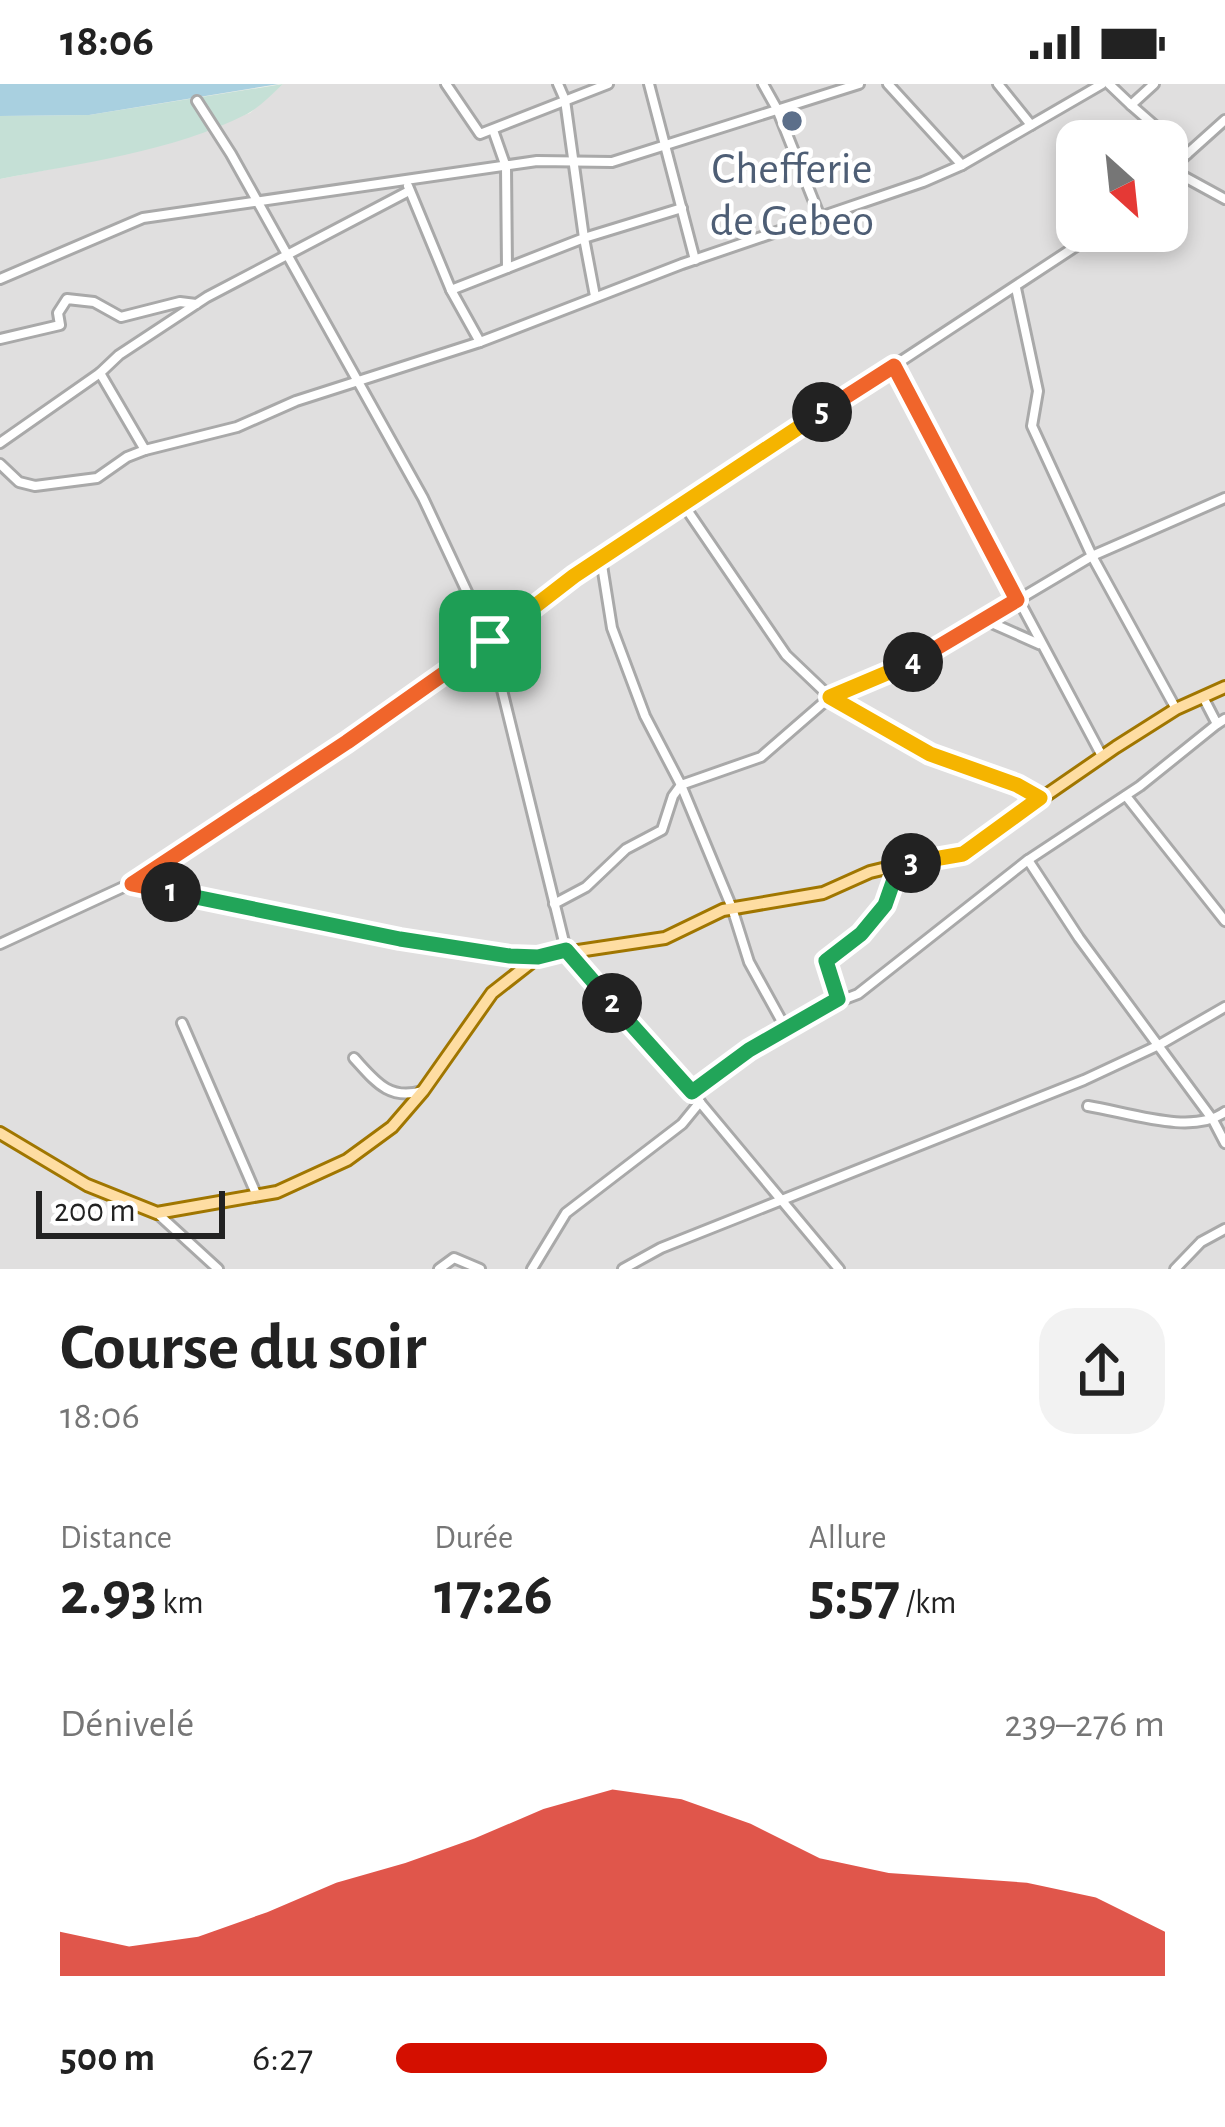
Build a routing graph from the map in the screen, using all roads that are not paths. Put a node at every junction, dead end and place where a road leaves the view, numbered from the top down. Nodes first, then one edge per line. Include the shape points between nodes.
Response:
1 (446, 84) edge
2 (558, 84) edge
3 (608, 84) edge
4 (649, 84) edge
5 (763, 84) edge
6 (859, 84) edge
7 (888, 84) edge
8 (998, 84) edge
9 (1106, 84) edge
10 (1154, 84) edge
11 (841, 87) edge
12 (565, 100) junction
13 (197, 101) dead end
14 (1131, 105) junction
15 (777, 109) junction
16 (1225, 119) edge
17 (1148, 120) edge
18 (1031, 125) junction
19 (493, 130) junction
20 (667, 144) junction
21 (1188, 153) edge
22 (575, 163) junction
23 (962, 165) junction
24 (506, 167) junction
25 (1188, 180) edge
26 (408, 187) junction
27 (1225, 199) edge
28 (259, 204) junction
29 (682, 208) junction
30 (820, 217) junction
31 (584, 238) junction
32 (1068, 252) edge
33 (287, 255) junction
34 (695, 260) junction
35 (507, 268) junction
36 (0, 279) edge
37 (1016, 288) junction
38 (451, 290) junction
39 (595, 296) junction
40 (197, 304) junction
41 (0, 339) edge
42 (480, 342) junction
43 (894, 366) junction
44 (100, 373) junction
45 (357, 383) junction
46 (0, 443) edge
47 (146, 450) junction
48 (0, 464) edge
49 (1225, 497) edge
50 (683, 503) junction
51 (1092, 556) junction
52 (601, 558) junction
53 (1017, 600) junction
54 (985, 620) junction
55 (490, 641) junction
56 (1039, 644) junction
57 (1225, 688) edge
58 (830, 697) junction
59 (1203, 697) junction
60 (1176, 710) junction
61 (1221, 722) edge
62 (1102, 757) junction
63 (681, 784) junction
64 (1126, 796) junction
65 (1040, 798) junction
66 (1028, 860) junction
67 (899, 865) junction
68 (132, 884) junction
69 (554, 904) junction
70 (732, 908) junction
71 (1225, 921) edge
72 (0, 944) edge
73 (566, 950) junction
74 (538, 957) junction
75 (838, 999) junction
76 (1225, 1007) edge
77 (182, 1023) dead end
78 (786, 1029) junction
79 (1159, 1045) junction
80 (354, 1058) dead end
81 (423, 1090) junction
82 (692, 1092) junction
83 (700, 1102) junction
84 (1088, 1106) dead end
85 (1225, 1112) edge
86 (1213, 1120) junction
87 (0, 1132) edge
88 (1225, 1143) edge
89 (257, 1197) junction
90 (782, 1200) junction
91 (157, 1213) junction
92 (1225, 1229) edge
93 (218, 1269) edge
94 (439, 1269) edge
95 (480, 1269) edge
96 (532, 1269) edge
97 (622, 1269) edge
98 (839, 1269) edge
99 (1175, 1269) edge

1 - 19 street via 476,130
2 - 12 street
3 - 12 street
4 - 20 street
5 - 15 street
6 - 11 street
7 - 23 street
8 - 18 street
9 - 14 street
9 - 18 street
10 - 14 street
11 - 15 street
12 - 19 street
12 - 22 street
13 - 28 street
14 - 17 street
15 - 20 street
15 - 30 street
16 - 21 street
18 - 23 street
19 - 24 street
20 - 22 street via 612,162
20 - 29 street
22 - 24 street
22 - 31 street
23 - 30 street
24 - 26 street
24 - 35 street
25 - 27 street
26 - 28 street
26 - 33 street
26 - 38 street
28 - 33 street
28 - 36 street via 143,218
29 - 31 street
29 - 34 street
30 - 34 street
31 - 35 street
31 - 39 street
32 - 37 street
33 - 40 street
33 - 45 street
34 - 39 street
35 - 38 street
37 - 43 street
37 - 51 street via 1038,391 1032,425
38 - 42 street
39 - 42 street
40 - 41 street via 121,317 67,299 60,325
40 - 44 street
42 - 45 street
43 - 50 street
43 - 53 street
44 - 46 street
44 - 47 street
45 - 47 street
45 - 55 street
47 - 48 street via 97,478 35,486
49 - 51 street
50 - 52 street
50 - 58 street via 786,655
51 - 53 street
51 - 60 street
52 - 55 street
52 - 63 street via 611,628
53 - 54 street
53 - 56 street
54 - 56 street
54 - 58 street via 915,662
55 - 68 street
55 - 69 street
56 - 62 street
57 - 59 main road
58 - 63 street via 761,758
58 - 65 street via 930,754
59 - 60 main road
59 - 61 street
60 - 62 main road
61 - 64 street
62 - 65 main road
63 - 69 street via 662,830
63 - 70 street
64 - 66 street
64 - 71 street
65 - 67 main road via 955,858
66 - 75 street via 858,994
66 - 79 street
67 - 70 main road via 823,893
67 - 75 street via 885,905 826,961
68 - 72 street
68 - 74 street via 400,939
69 - 73 street
70 - 73 main road via 664,938
70 - 78 street via 749,962
73 - 74 main road
73 - 82 street
74 - 81 main road via 491,993
75 - 78 street
76 - 79 street
77 - 89 street
78 - 82 street
79 - 86 street
79 - 90 street
80 - 81 street via 398,1096
81 - 89 main road via 362,1151
82 - 83 street
83 - 90 street
83 - 96 street via 566,1214
84 - 86 street via 1179,1123
85 - 86 street
86 - 88 street
87 - 91 main road via 87,1185
89 - 91 main road
90 - 97 street
90 - 98 street
91 - 93 street
92 - 99 street
94 - 95 street via 454,1258

